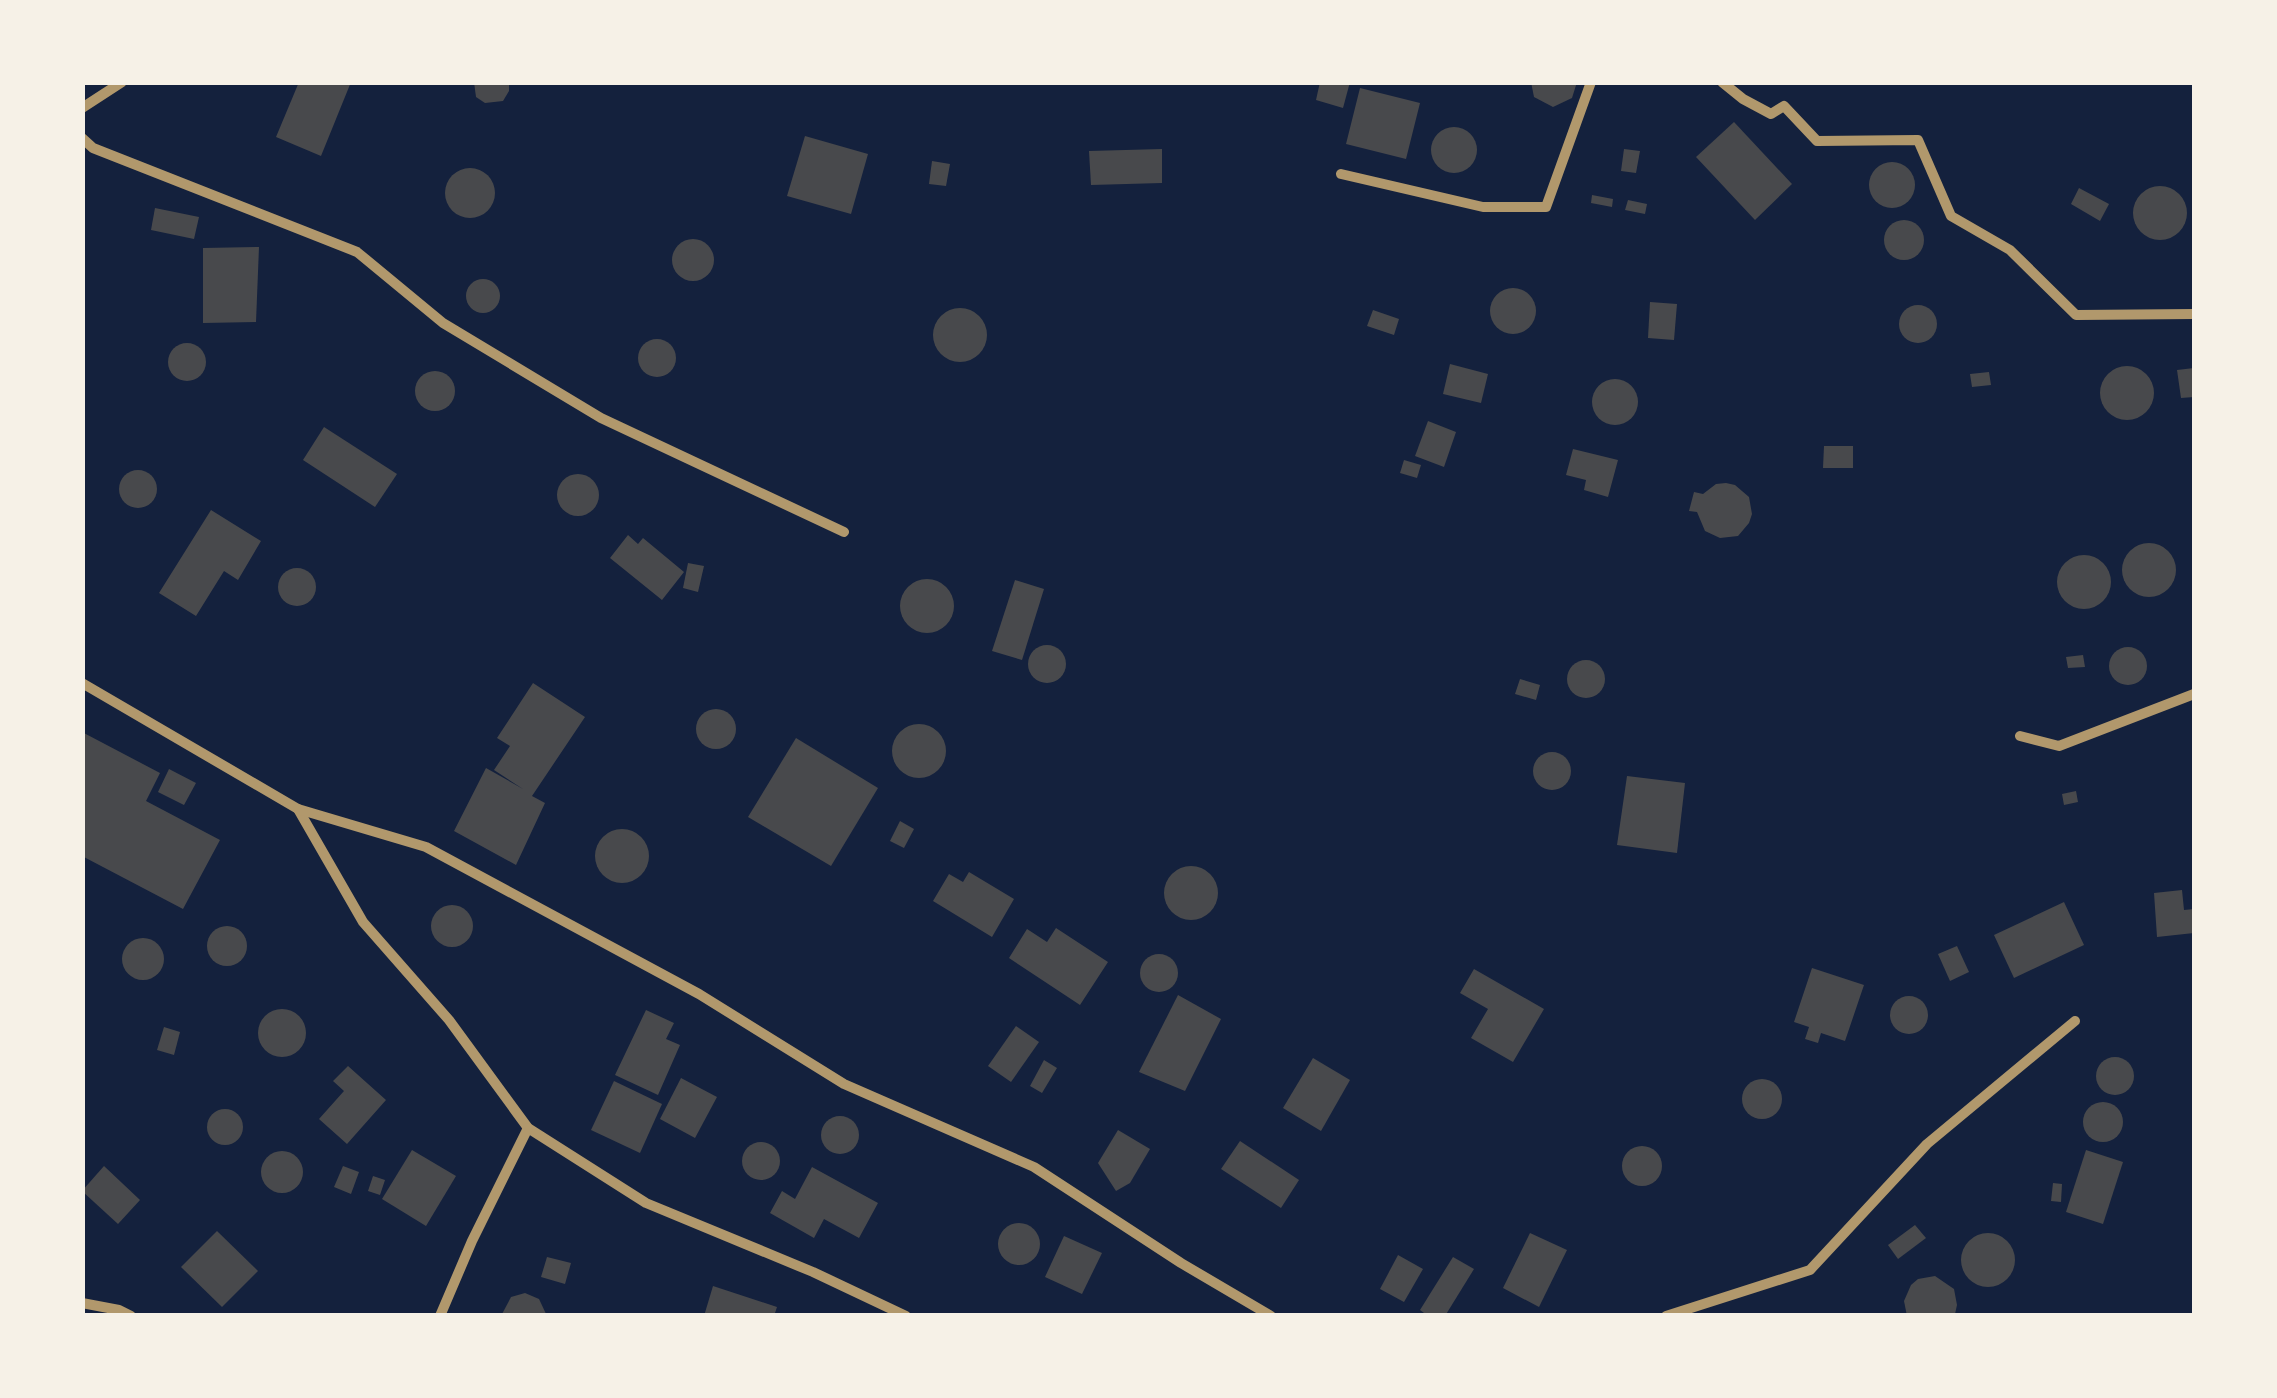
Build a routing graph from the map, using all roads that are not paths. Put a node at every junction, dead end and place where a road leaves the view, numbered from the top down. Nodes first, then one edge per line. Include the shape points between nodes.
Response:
1 (122, 82) edge
2 (1592, 82) edge
3 (1722, 82) edge
4 (82, 108) edge
5 (82, 138) edge
6 (1341, 174) dead end
7 (2194, 314) edge
8 (844, 532) dead end
9 (82, 683) edge
10 (2194, 694) edge
11 (2020, 736) dead end
12 (298, 809) junction
13 (2075, 1021) dead end
14 (528, 1128) junction
15 (82, 1303) edge
16 (131, 1316) edge
17 (440, 1316) edge
18 (906, 1316) edge
19 (1270, 1316) edge
20 (1666, 1316) edge

1 - 4 street
2 - 6 street via 1546,207 1482,206
3 - 7 street via 1772,114 1784,106 1818,141 1918,140 1951,216 2010,250 2076,315
5 - 8 street via 357,252 443,323 601,418
9 - 12 street
10 - 11 street via 2059,746
12 - 14 street via 363,922 449,1020
12 - 19 street via 426,847 699,994 844,1084 1034,1167
13 - 20 street via 1927,1144 1810,1270
14 - 17 street
14 - 18 street via 646,1203
15 - 16 street

